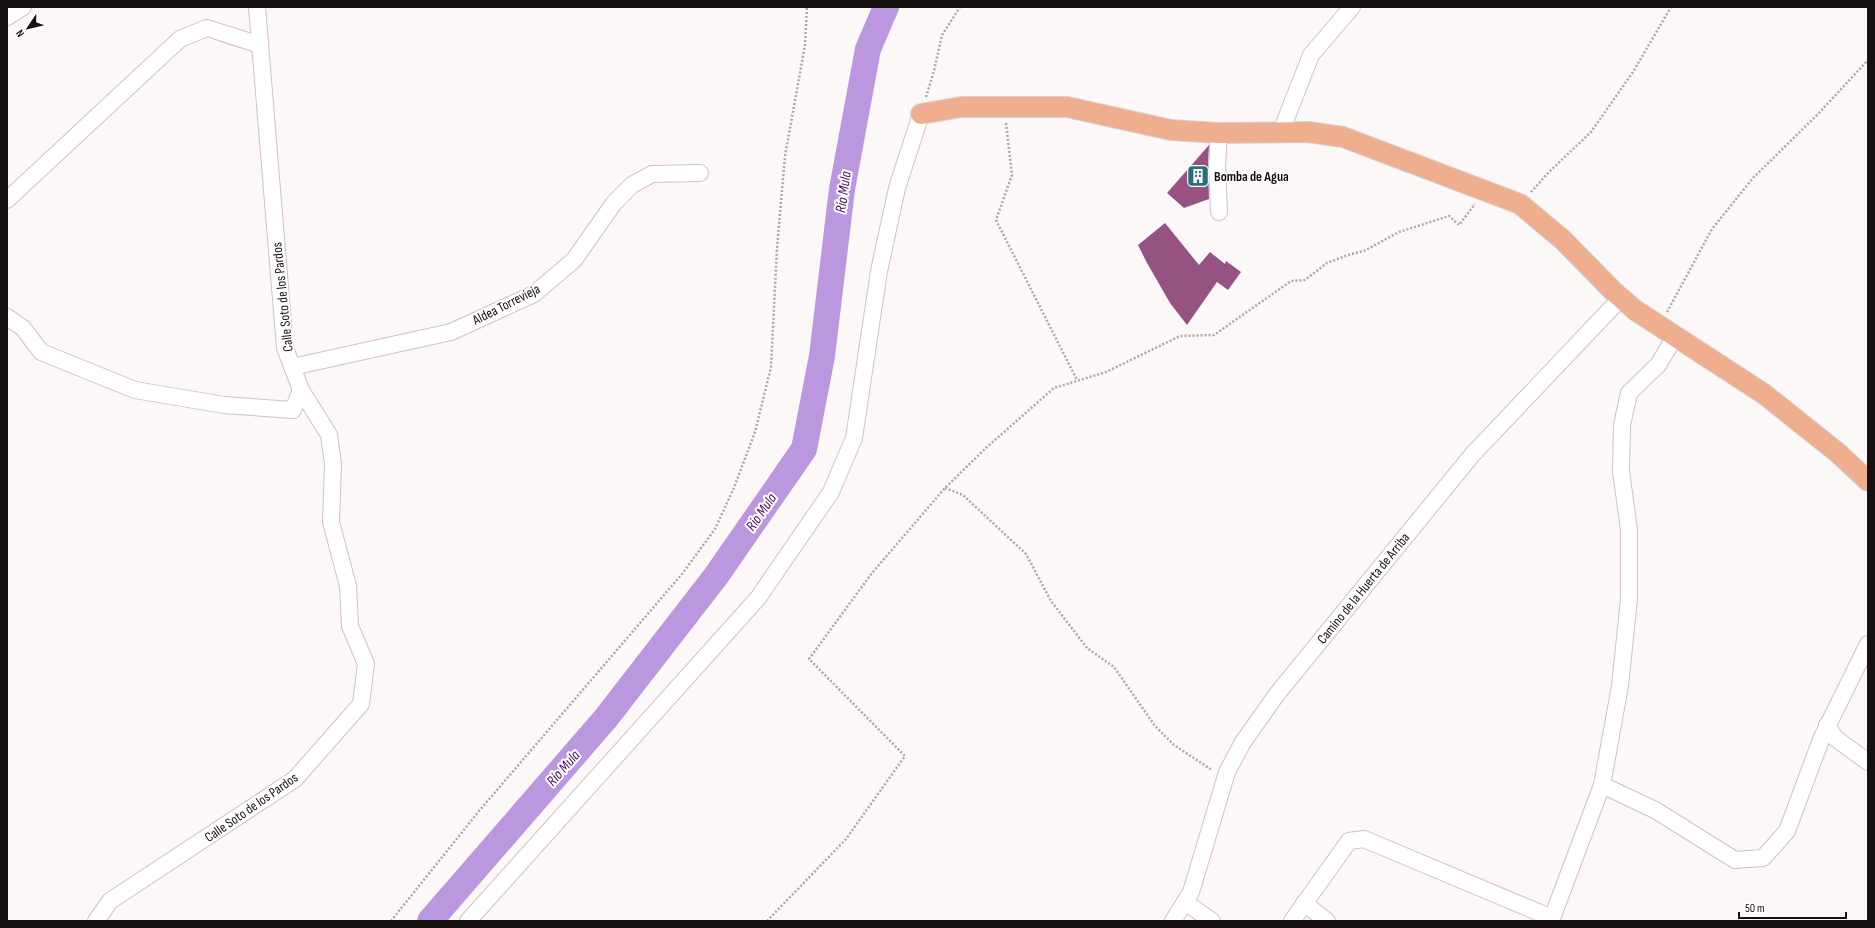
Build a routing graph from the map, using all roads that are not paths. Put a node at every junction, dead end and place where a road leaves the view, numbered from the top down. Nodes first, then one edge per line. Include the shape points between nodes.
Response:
1 (23, 7) edge
2 (257, 7) edge
3 (1352, 7) edge
4 (7, 17) edge
5 (260, 45) junction
6 (921, 114) joint
7 (1219, 133) junction
8 (1280, 134) junction
9 (700, 173) dead end
10 (7, 200) edge
11 (1219, 212) dead end
12 (1621, 298) junction
13 (7, 317) edge
14 (1668, 330) junction
15 (292, 367) junction
16 (301, 390) junction
17 (1868, 481) edge
18 (1868, 644) edge
19 (1827, 726) junction
20 (1868, 762) edge
21 (1602, 785) junction
22 (1185, 902) junction
23 (1304, 904) junction
24 (1551, 919) edge
25 (96, 921) edge
26 (468, 921) edge
27 (1173, 921) edge
28 (1212, 921) edge
29 (1292, 921) edge
30 (1327, 921) edge

1 - 4 street
2 - 5 street, Calle Soto de los Pardos
3 - 8 street via 1311,55
5 - 10 street via 207,28 180,40
5 - 15 street, Calle Soto de los Pardos via 285,348
6 - 7 main road via 961,107 1067,107 1171,130
6 - 26 street via 897,188 879,271 854,438 831,492 758,598
7 - 8 main road
7 - 11 street
8 - 12 main road via 1308,132 1343,136 1520,204 1563,240
9 - 15 street, Aldea Torrevieja via 652,174 632,185 614,203 574,260 534,294 451,332
12 - 14 main road via 1635,310
12 - 22 street, Camino de la Huerta de Arriba via 1472,455 1277,694 1243,742 1225,778 1191,892
13 - 16 street via 23,328 41,352 135,390 224,405 293,410
14 - 17 main road via 1764,394 1838,453
14 - 21 street via 1658,365 1629,393 1622,425 1621,470 1629,530 1629,599 1620,686
15 - 16 street, Calle Soto de los Pardos
16 - 25 street, Calle Soto de los Pardos via 329,434 333,464 331,522 348,586 350,626 366,664 361,704 295,779 110,901
18 - 19 street
19 - 20 street via 1835,738
19 - 21 street via 1787,831 1763,858 1735,860 1655,810
21 - 24 street
22 - 27 street, Camino de la Huerta de Arriba
22 - 28 street
23 - 24 street via 1349,841 1364,839
23 - 29 street
23 - 30 street

